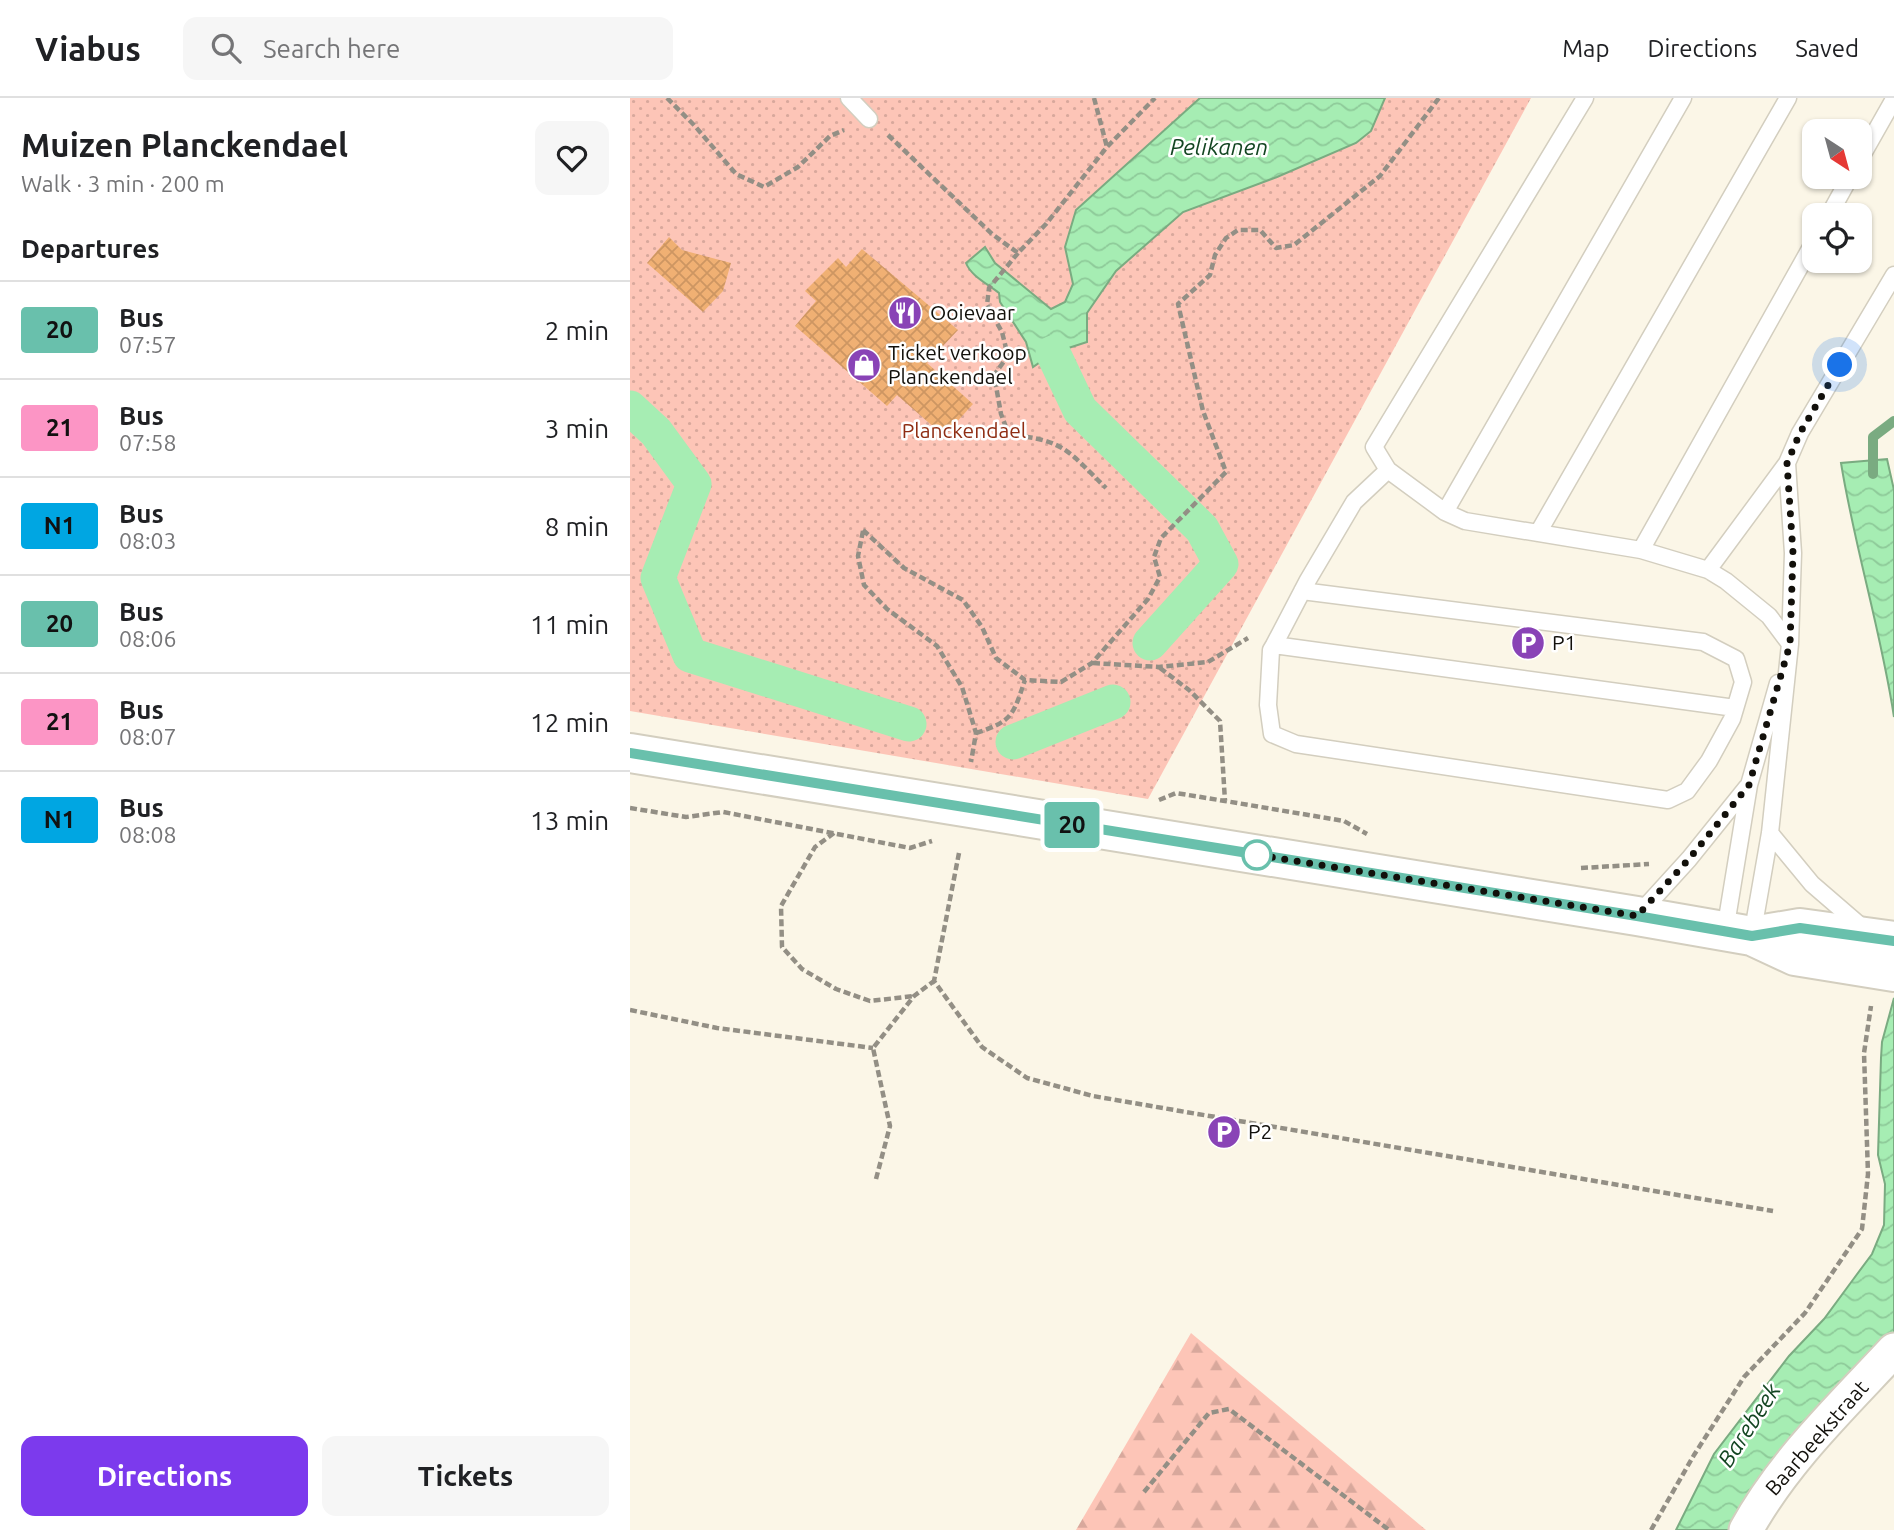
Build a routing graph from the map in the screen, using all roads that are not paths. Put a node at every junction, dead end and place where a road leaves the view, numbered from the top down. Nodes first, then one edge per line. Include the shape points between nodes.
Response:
1 (849, 98) edge
2 (1585, 98) edge
3 (1683, 98) edge
4 (1788, 98) edge
5 (1894, 99) edge
6 (869, 119) road end
7 (1872, 138) edge
8 (1802, 263) edge
9 (1894, 275) edge
10 (1787, 463) junction
11 (1388, 470) junction
12 (1445, 512) junction
13 (1538, 533) junction
14 (1641, 550) junction
15 (1708, 570) junction
16 (1302, 591) junction
17 (1790, 644) junction
18 (1274, 645) junction
19 (1735, 708) junction
20 (630, 752) edge
21 (1749, 785) junction
22 (1770, 833) junction
23 (1637, 916) junction
24 (1739, 934) junction
25 (1884, 955) edge
26 (1894, 1350) edge
27 (1746, 1530) edge

1 - 6 lane
2 - 11 lane via 1374,447
3 - 12 lane
4 - 13 lane
5 - 7 lane
8 - 14 lane
9 - 10 lane via 1800,433
10 - 15 lane
10 - 17 lane via 1793,553
11 - 12 lane
11 - 16 lane via 1354,502
12 - 13 lane via 1465,521
13 - 14 lane
14 - 15 lane
15 - 17 lane via 1769,616
16 - 18 lane
16 - 19 lane via 1703,642 1737,659 1743,682
17 - 21 lane
17 - 22 lane
18 - 19 lane
18 - 19 lane via 1268,705 1272,733 1296,744 1668,800 1687,791 1709,761
20 - 23 main road
21 - 23 lane
21 - 24 lane
22 - 24 lane
22 - 25 lane via 1812,884
23 - 24 main road
24 - 25 main road via 1795,956
26 - 27 street, Baarbeekstraat via 1813,1437 1765,1496

